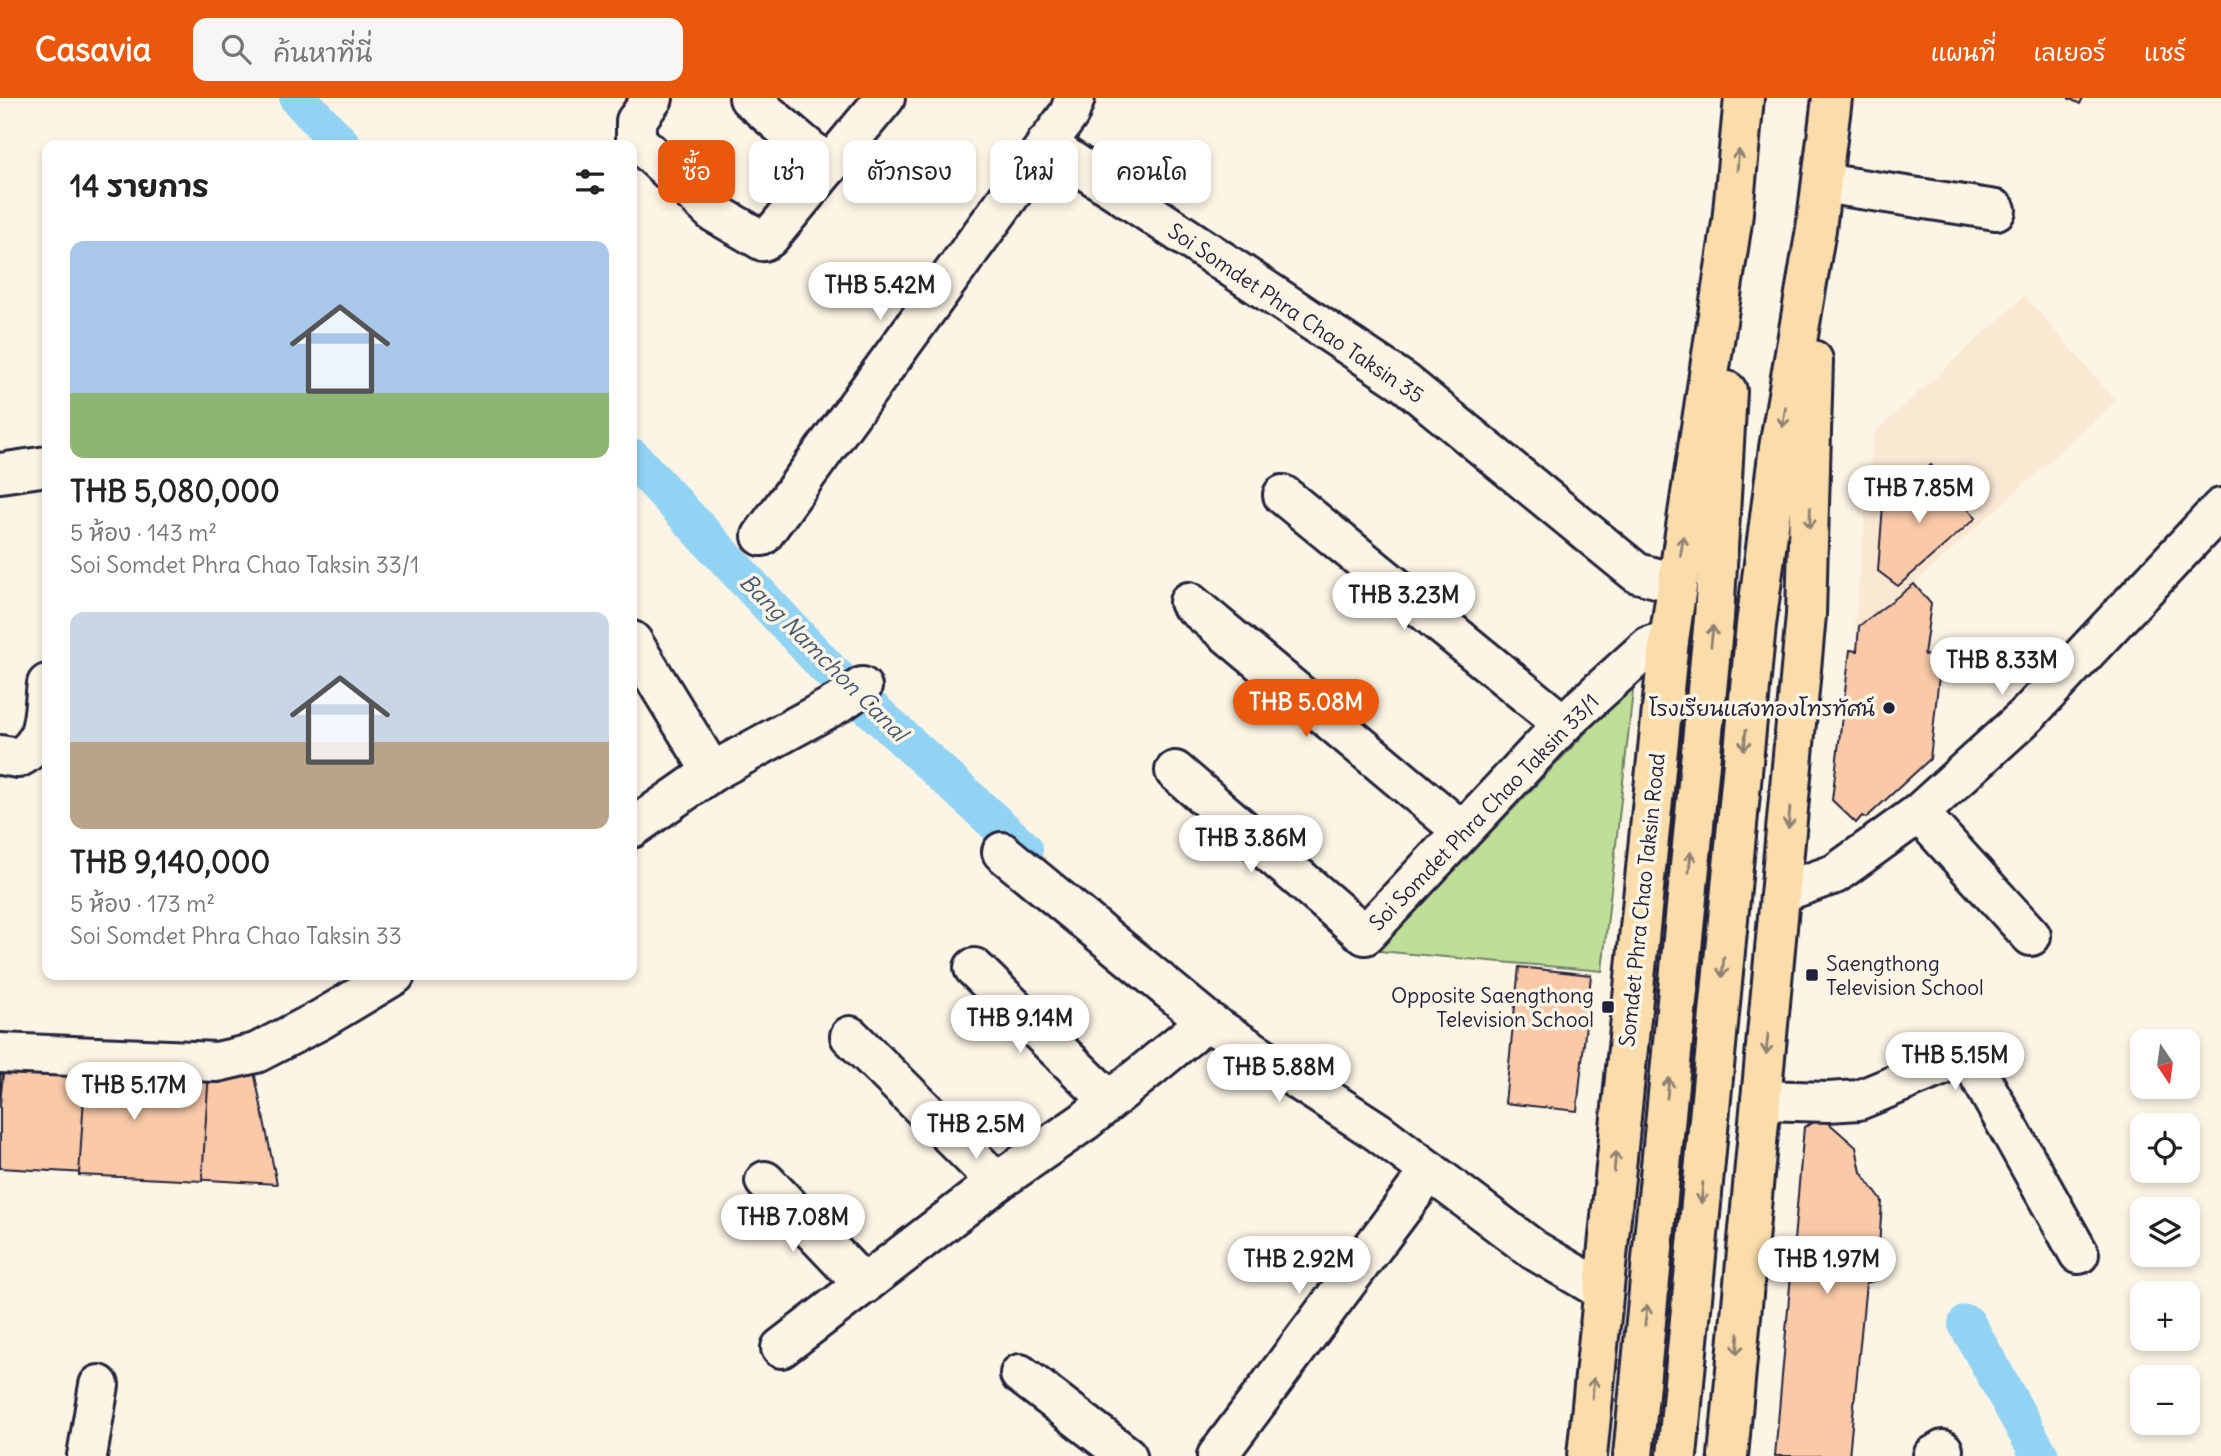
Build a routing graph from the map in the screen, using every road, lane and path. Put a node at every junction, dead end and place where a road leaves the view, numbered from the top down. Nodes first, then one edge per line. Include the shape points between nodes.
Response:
1 (653, 98) edge
2 (749, 98) edge
3 (885, 98) edge
4 (1075, 98) edge
5 (1744, 98) edge
6 (1832, 98) edge
7 (798, 140) edge
8 (1049, 140) edge
9 (1078, 165) edge
10 (829, 166) edge
11 (1822, 183) junction
12 (798, 203) edge
13 (1003, 203) edge
14 (1996, 210) dead end
15 (1732, 222) junction
16 (1816, 229) junction
17 (42, 467) edge
18 (0, 473) edge
19 (1283, 495) dead end
20 (2221, 509) edge
21 (762, 536) dead end
22 (1676, 583) junction
23 (1189, 602) dead end
24 (1669, 640) junction
25 (637, 649) edge
26 (852, 694) dead end
27 (1563, 724) junction
28 (42, 727) edge
29 (0, 755) edge
30 (1175, 771) dead end
31 (712, 772) junction
32 (1919, 813) junction
33 (637, 824) edge
34 (1461, 830) junction
35 (1002, 852) dead end
36 (1783, 892) junction
37 (2031, 936) dead end
38 (974, 968) dead end
39 (386, 980) edge
40 (1207, 1021) junction
41 (850, 1037) dead end
42 (0, 1053) edge
43 (1108, 1100) junction
44 (1761, 1100) junction
45 (1430, 1171) junction
46 (765, 1181) dead end
47 (997, 1182) junction
48 (2078, 1254) dead end
49 (864, 1285) junction
50 (1602, 1290) junction
51 (781, 1348) dead end
52 (1020, 1374) dead end
53 (99, 1385) dead end
54 (88, 1456) edge
55 (1127, 1456) edge
56 (1217, 1456) edge
57 (1587, 1456) edge
58 (1633, 1456) edge
59 (1676, 1456) edge
60 (1728, 1456) edge

1 - 12 street via 636,121 636,139 713,212 763,241
2 - 7 street
3 - 10 street
4 - 8 street
15 -> 5 main road, Somdet Phra Chao Taksin Road
6 - 11 main road
9 - 22 street, Soi Somdet Phra Chao Taksin 35 via 1404,382 1637,573
11 - 14 street
11 - 16 main road
13 - 21 street
22 -> 15 main road, Somdet Phra Chao Taksin Road
58 -> 15 main road, Somdet Phra Chao Taksin Road via 1714,618 1726,440
16 -> 36 main road via 1806,615
16 -> 59 main road via 1779,448 1756,625
17 - 18 street
19 - 27 street
20 - 32 street via 2026,715
22 - 24 main road, Somdet Phra Chao Taksin Road
23 - 34 street
24 - 27 street, Soi Somdet Phra Chao Taksin 33/1 via 1649,646
50 -> 24 main road, Somdet Phra Chao Taksin Road
25 - 31 street
26 - 31 street
27 - 34 street, Soi Somdet Phra Chao Taksin 33/1
28 - 29 street via 36,747 19,758
30 - 34 street, Soi Somdet Phra Chao Taksin 33/1 via 1366,935
31 - 33 street
32 - 36 street via 1835,874
32 - 37 street
35 - 40 street
36 -> 44 main road
38 - 43 street
39 - 42 street via 256,1053 217,1062
40 - 43 street
40 - 45 street
41 - 47 street
43 - 47 street
44 - 48 street via 1859,1100 1968,1055
44 -> 60 main road
45 - 50 street via 1534,1250
45 - 56 street
46 - 49 street
47 - 49 street
49 - 51 street
57 -> 50 main road, Somdet Phra Chao Taksin Road
52 - 55 street
53 - 54 street

